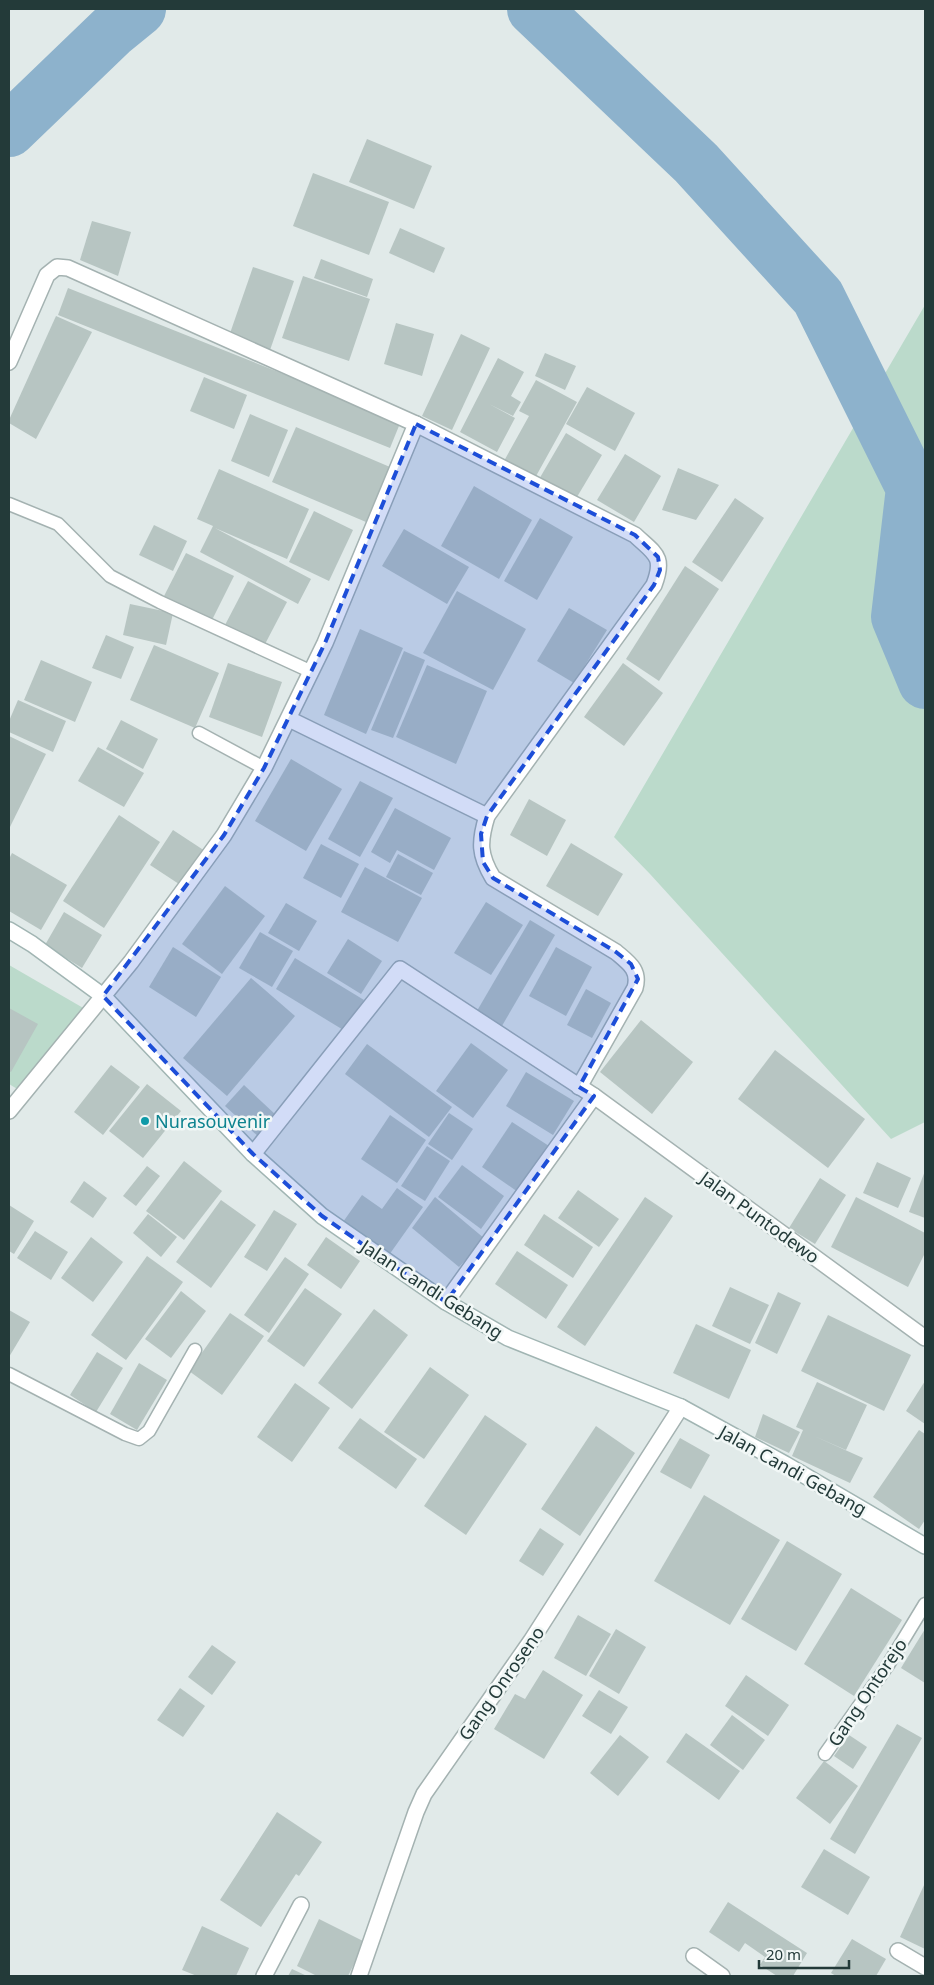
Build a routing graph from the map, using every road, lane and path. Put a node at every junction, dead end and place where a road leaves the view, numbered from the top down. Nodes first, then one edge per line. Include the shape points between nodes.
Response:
1 (9, 362) edge
2 (416, 424) junction
3 (9, 504) edge
4 (312, 672) junction
5 (289, 719) junction
6 (199, 733) dead end
7 (264, 768) junction
8 (487, 816) junction
9 (9, 930) edge
10 (103, 996) junction
11 (579, 1087) junction
12 (594, 1096) junction
13 (9, 1111) edge
14 (253, 1154) junction
15 (446, 1302) junction
16 (925, 1338) edge
17 (195, 1350) dead end
18 (9, 1374) edge
19 (680, 1407) junction
20 (925, 1546) edge
21 (925, 1604) edge
22 (825, 1754) dead end
23 (301, 1905) dead end
24 (898, 1951) dead end
25 (694, 1956) dead end
26 (925, 1967) edge
27 (264, 1976) edge
28 (359, 1976) edge
29 (722, 1976) edge

1 - 2 street via 47,275 57,267 68,268
2 - 4 street
2 - 8 street via 635,535 658,556 660,570 654,585
3 - 4 lane via 58,524 110,576
4 - 5 street
5 - 7 street
5 - 8 street
6 - 7 lane
7 - 10 street via 224,835
8 - 11 street via 481,834 483,862 493,878 616,952 636,971 636,988
9 - 10 street, Jalan Candi Gebang
10 - 13 street
10 - 14 street, Jalan Candi Gebang
11 - 12 street, Jalan Puntodewo
11 - 14 street, Jalan Puntodewo via 400,969
12 - 15 street
12 - 16 street, Jalan Puntodewo
14 - 15 street, Jalan Candi Gebang via 322,1216
15 - 19 street, Jalan Candi Gebang via 508,1338
17 - 18 lane via 149,1431 139,1439
19 - 20 street, Jalan Candi Gebang
19 - 28 street, Gang Onroseno via 531,1641 424,1794
21 - 22 lane, Gang Ontorejo
23 - 27 street
24 - 26 street
25 - 29 street

